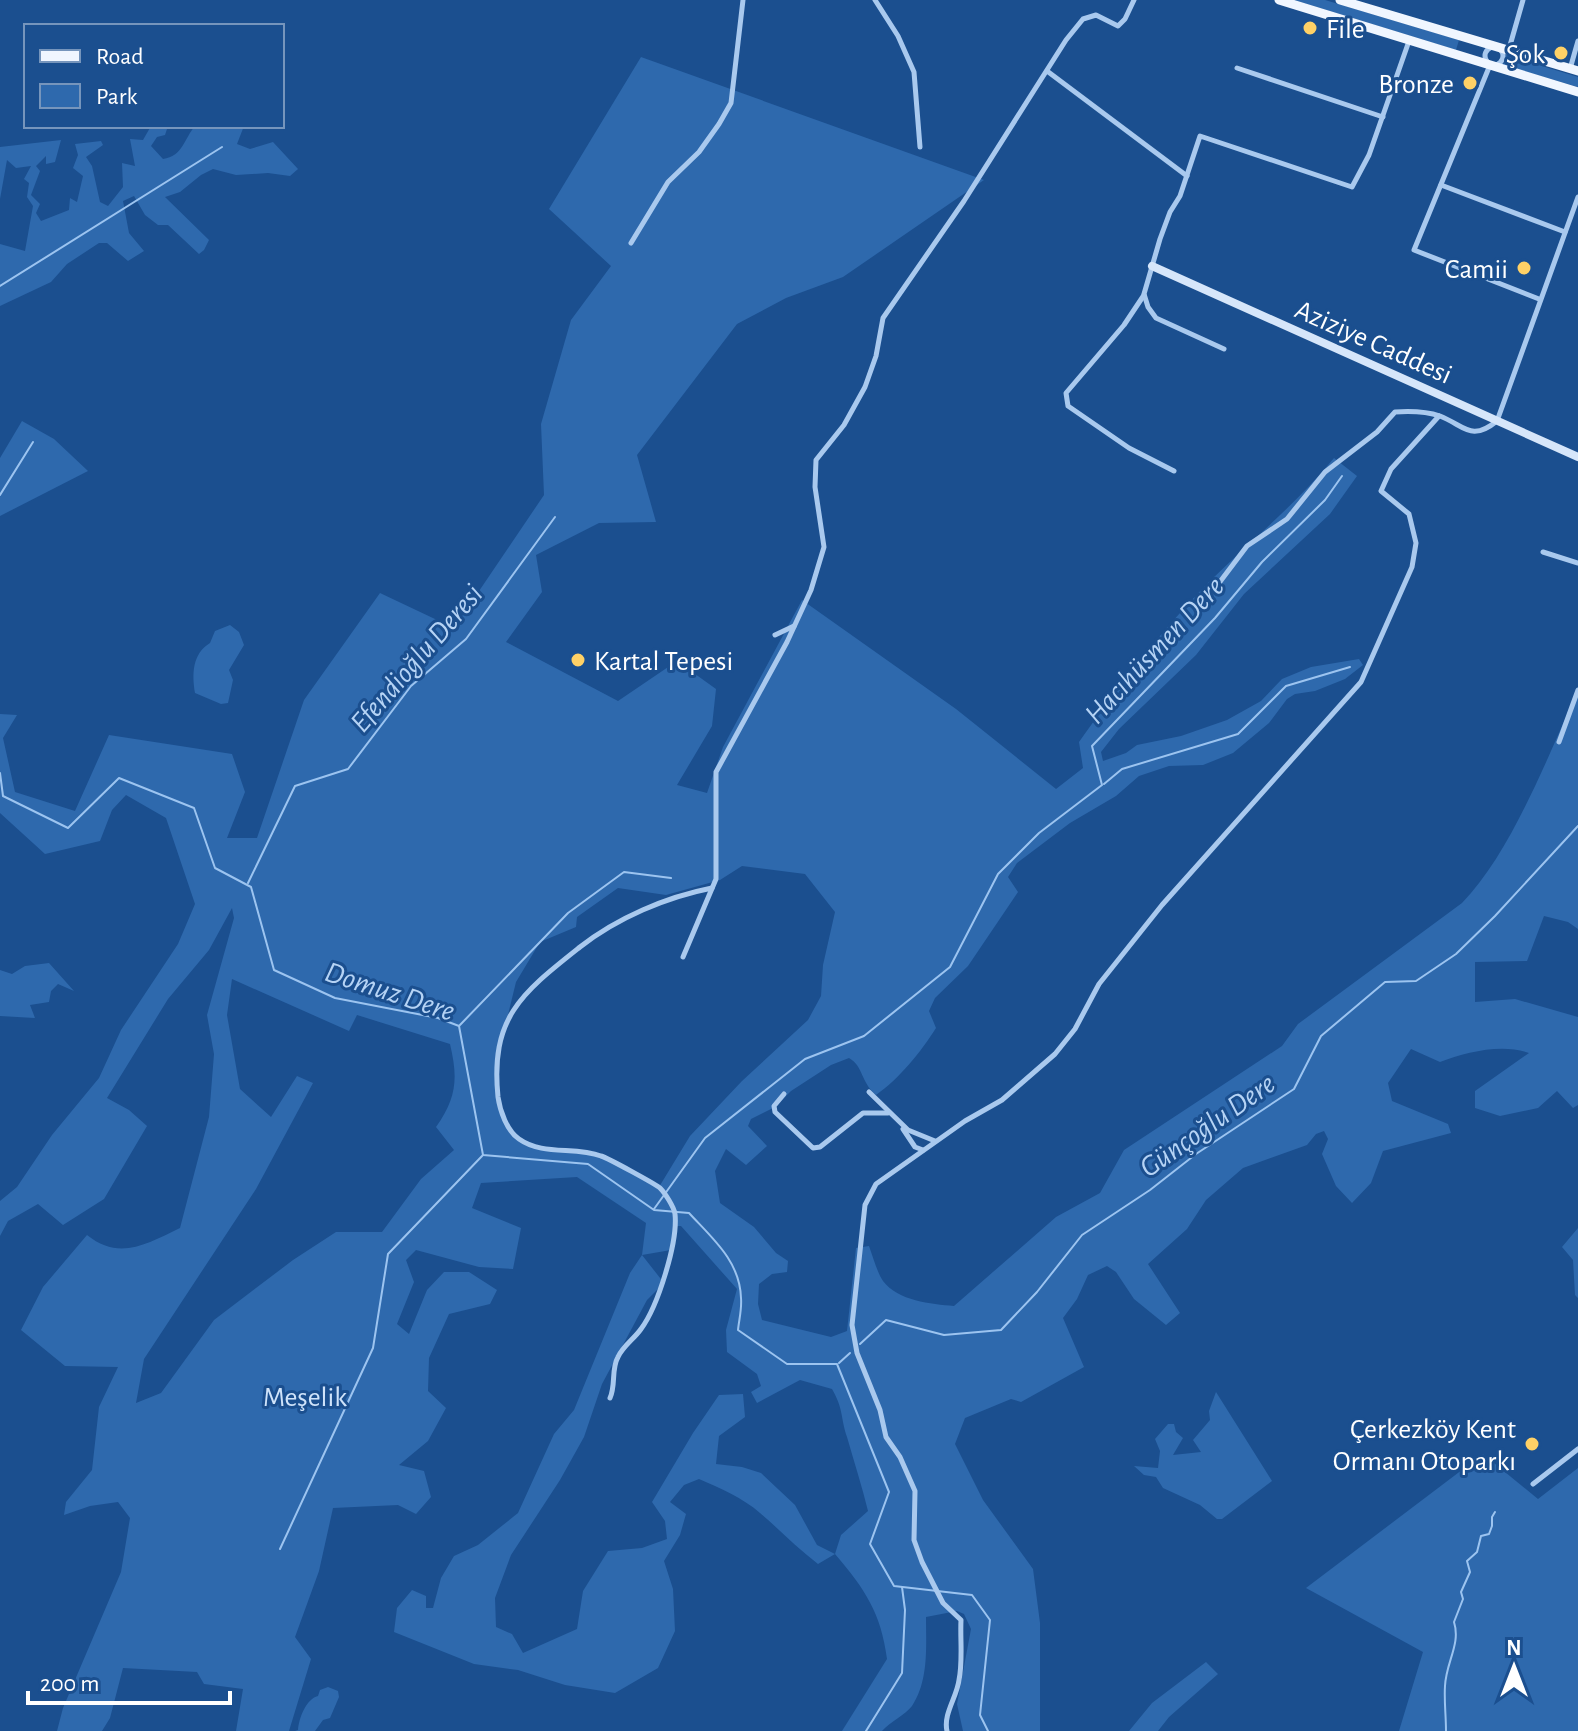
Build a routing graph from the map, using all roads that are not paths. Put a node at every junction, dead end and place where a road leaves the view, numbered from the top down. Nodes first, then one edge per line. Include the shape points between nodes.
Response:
1 (743, 0) edge
2 (875, 0) edge
3 (1134, 0) edge
4 (1279, 0) edge
5 (1340, 0) edge
6 (1523, 0) edge
7 (1361, 3) edge
8 (1410, 40) junction
9 (1578, 41) edge
10 (1495, 47) junction
11 (1508, 51) junction
12 (1491, 65) junction
13 (1237, 68) dead end
14 (1574, 70) edge
15 (1047, 71) junction
16 (1578, 92) edge
17 (1383, 117) junction
18 (920, 147) dead end
19 (1187, 176) junction
20 (1441, 185) junction
21 (1578, 197) edge
22 (1565, 232) junction
23 (631, 243) dead end
24 (1152, 266) junction
25 (1144, 294) junction
26 (1539, 299) junction
27 (1224, 349) dead end
28 (1439, 416) junction
29 (1497, 421) junction
30 (1578, 457) edge
31 (1174, 471) dead end
32 (1543, 552) dead end
33 (1578, 563) edge
34 (1213, 591) dead end
35 (795, 626) junction
36 (775, 635) dead end
37 (1578, 690) edge
38 (1559, 742) dead end
39 (712, 888) junction
40 (683, 957) dead end
41 (869, 1092) dead end
42 (784, 1094) dead end
43 (888, 1113) junction
44 (897, 1121) junction
45 (914, 1132) junction
46 (936, 1141) junction
47 (924, 1150) junction
48 (610, 1398) dead end
49 (1578, 1449) edge
50 (1533, 1484) dead end
51 (947, 1731) edge

1 - 23 street via 731,103 699,152 668,182
2 - 18 street via 914,72
3 - 15 street via 1118,26 1096,15 1083,19
4 - 8 main road
5 - 7 main road
6 - 11 street
7 - 10 main road
8 - 12 main road
8 - 17 street
9 - 14 street
10 - 11 main road
10 - 12 street via 1485,55
10 - 12 street via 1503,59
11 - 14 main road
12 - 16 main road
12 - 20 street
13 - 17 street
15 - 19 street
15 - 35 street via 883,318 865,387 816,460 824,547
17 - 19 street via 1352,187 1200,136
19 - 24 street
20 - 22 street
20 - 26 street via 1414,250
21 - 22 street
22 - 26 street
24 - 25 street
24 - 29 street, Aziziye Caddesi
25 - 27 street via 1156,318
25 - 31 street via 1066,393 1068,406
26 - 29 street
28 - 29 street via 1472,432
28 - 34 street via 1395,412 1325,472 1287,519 1247,546
28 - 46 street via 1391,469 1381,491 1409,514 1416,543 1412,567 1361,682 1162,905 1099,984 1055,1054 1002,1100
29 - 30 street, Aziziye Caddesi
32 - 33 street
35 - 36 street
35 - 39 street via 716,772
37 - 38 street
39 - 40 street
39 - 48 street via 633,915 531,985 505,1024 495,1068 499,1106 511,1134 544,1149 600,1155 659,1187 675,1212 670,1264 643,1327 615,1361
41 - 43 street
42 - 43 street via 775,1112 813,1148 863,1113
43 - 44 street
44 - 45 street
44 - 47 street via 915,1147
45 - 46 street
45 - 47 street
46 - 47 street
47 - 51 street via 876,1184 865,1205 852,1325 886,1437 915,1491 914,1540 943,1603 961,1620 959,1681
49 - 50 street

